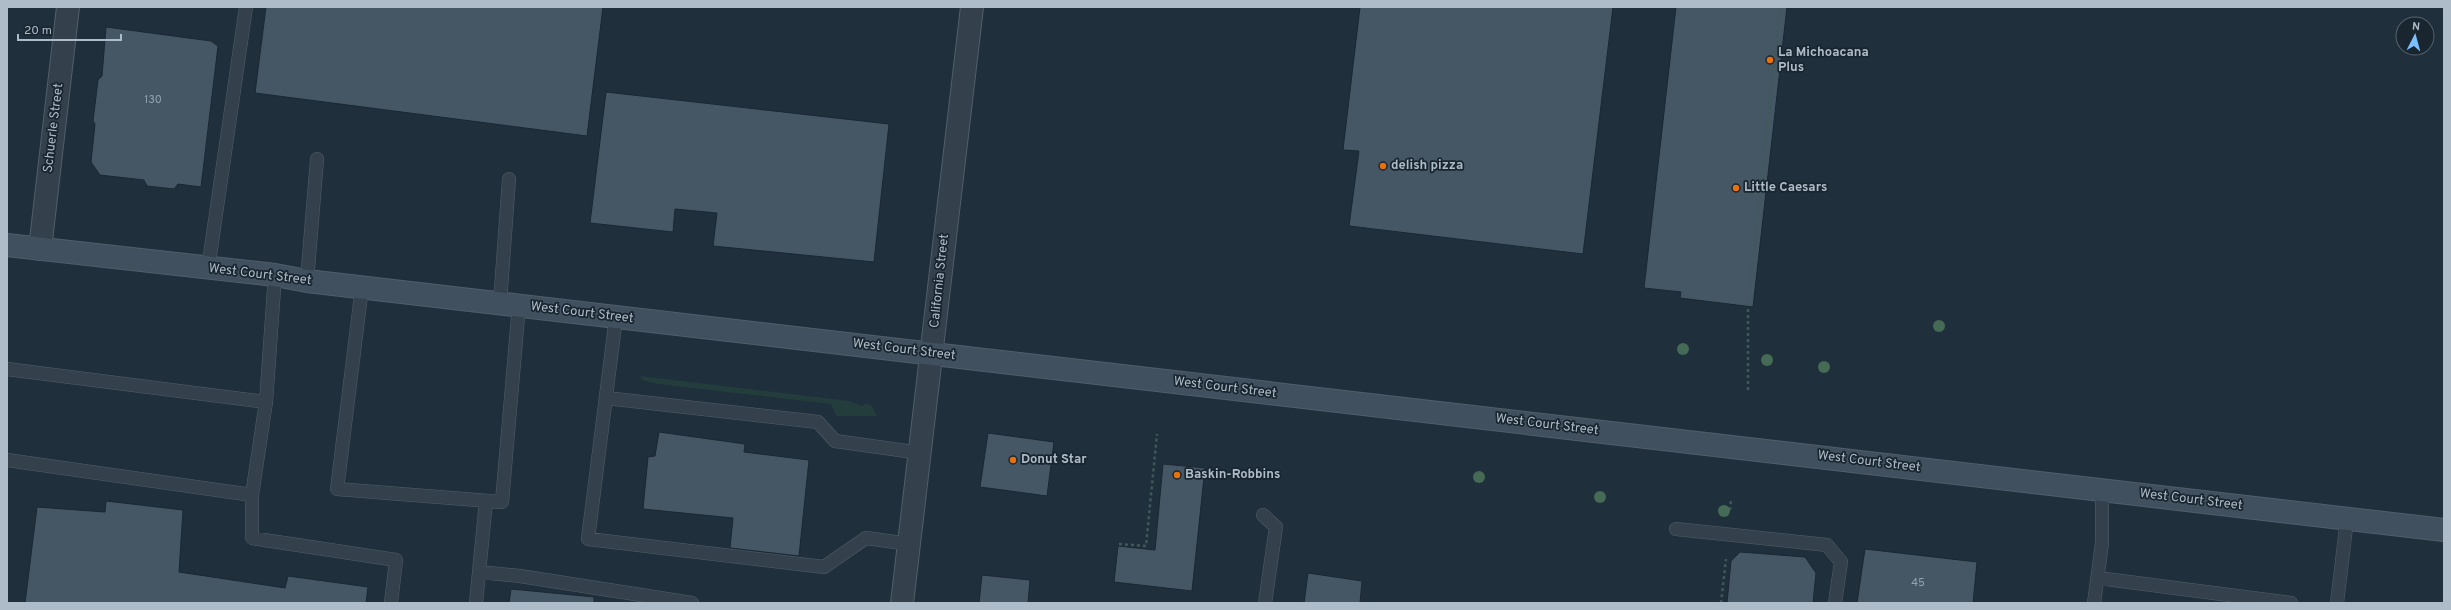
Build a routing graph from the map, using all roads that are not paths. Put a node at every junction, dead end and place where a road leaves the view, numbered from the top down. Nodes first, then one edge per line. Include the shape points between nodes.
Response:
1 (68, 7) edge
2 (246, 7) edge
3 (972, 7) edge
4 (317, 159) dead end
5 (509, 179) dead end
6 (7, 245) edge
7 (40, 249) junction
8 (208, 269) junction
9 (275, 275) junction
10 (307, 281) junction
11 (362, 287) junction
12 (509, 304) junction
13 (616, 317) junction
14 (932, 353) junction
15 (7, 369) edge
16 (606, 398) junction
17 (266, 402) junction
18 (921, 453) junction
19 (7, 460) edge
20 (2102, 490) junction
21 (252, 495) junction
22 (486, 501) junction
23 (1262, 514) dead end
24 (2347, 519) junction
25 (1676, 529) dead end
26 (2444, 530) edge
27 (910, 544) junction
28 (479, 572) junction
29 (2098, 578) junction
30 (391, 603) edge
31 (476, 603) edge
32 (692, 603) edge
33 (902, 603) edge
34 (1265, 603) edge
35 (1836, 603) edge
36 (2094, 603) edge
37 (2291, 603) edge
38 (2337, 603) edge

1 - 7 street, Schuerle Street
2 - 8 lane
3 - 14 street, California Street
4 - 10 lane
5 - 12 lane
6 - 7 street, West Court Street
7 - 8 street, West Court Street
8 - 9 street, West Court Street
9 - 10 street, West Court Street
9 - 17 lane
10 - 11 street, West Court Street
11 - 12 street, West Court Street
11 - 22 lane via 337,489
12 - 13 street, West Court Street
12 - 22 lane via 502,502
13 - 14 street, West Court Street
13 - 16 lane
14 - 18 street, California Street
14 - 20 street, West Court Street
15 - 17 lane
16 - 18 lane via 818,422 835,442
16 - 27 lane via 588,539 824,567 866,538
17 - 21 lane
18 - 27 street, California Street
19 - 21 lane
20 - 24 street, West Court Street
20 - 29 lane via 2102,543
21 - 30 lane via 252,538 396,560
22 - 28 lane
23 - 34 lane via 1276,527
24 - 26 street, West Court Street
24 - 38 lane
25 - 35 lane via 1827,544 1841,562
27 - 33 street, California Street
28 - 31 lane
28 - 32 lane
29 - 36 lane
29 - 37 lane

